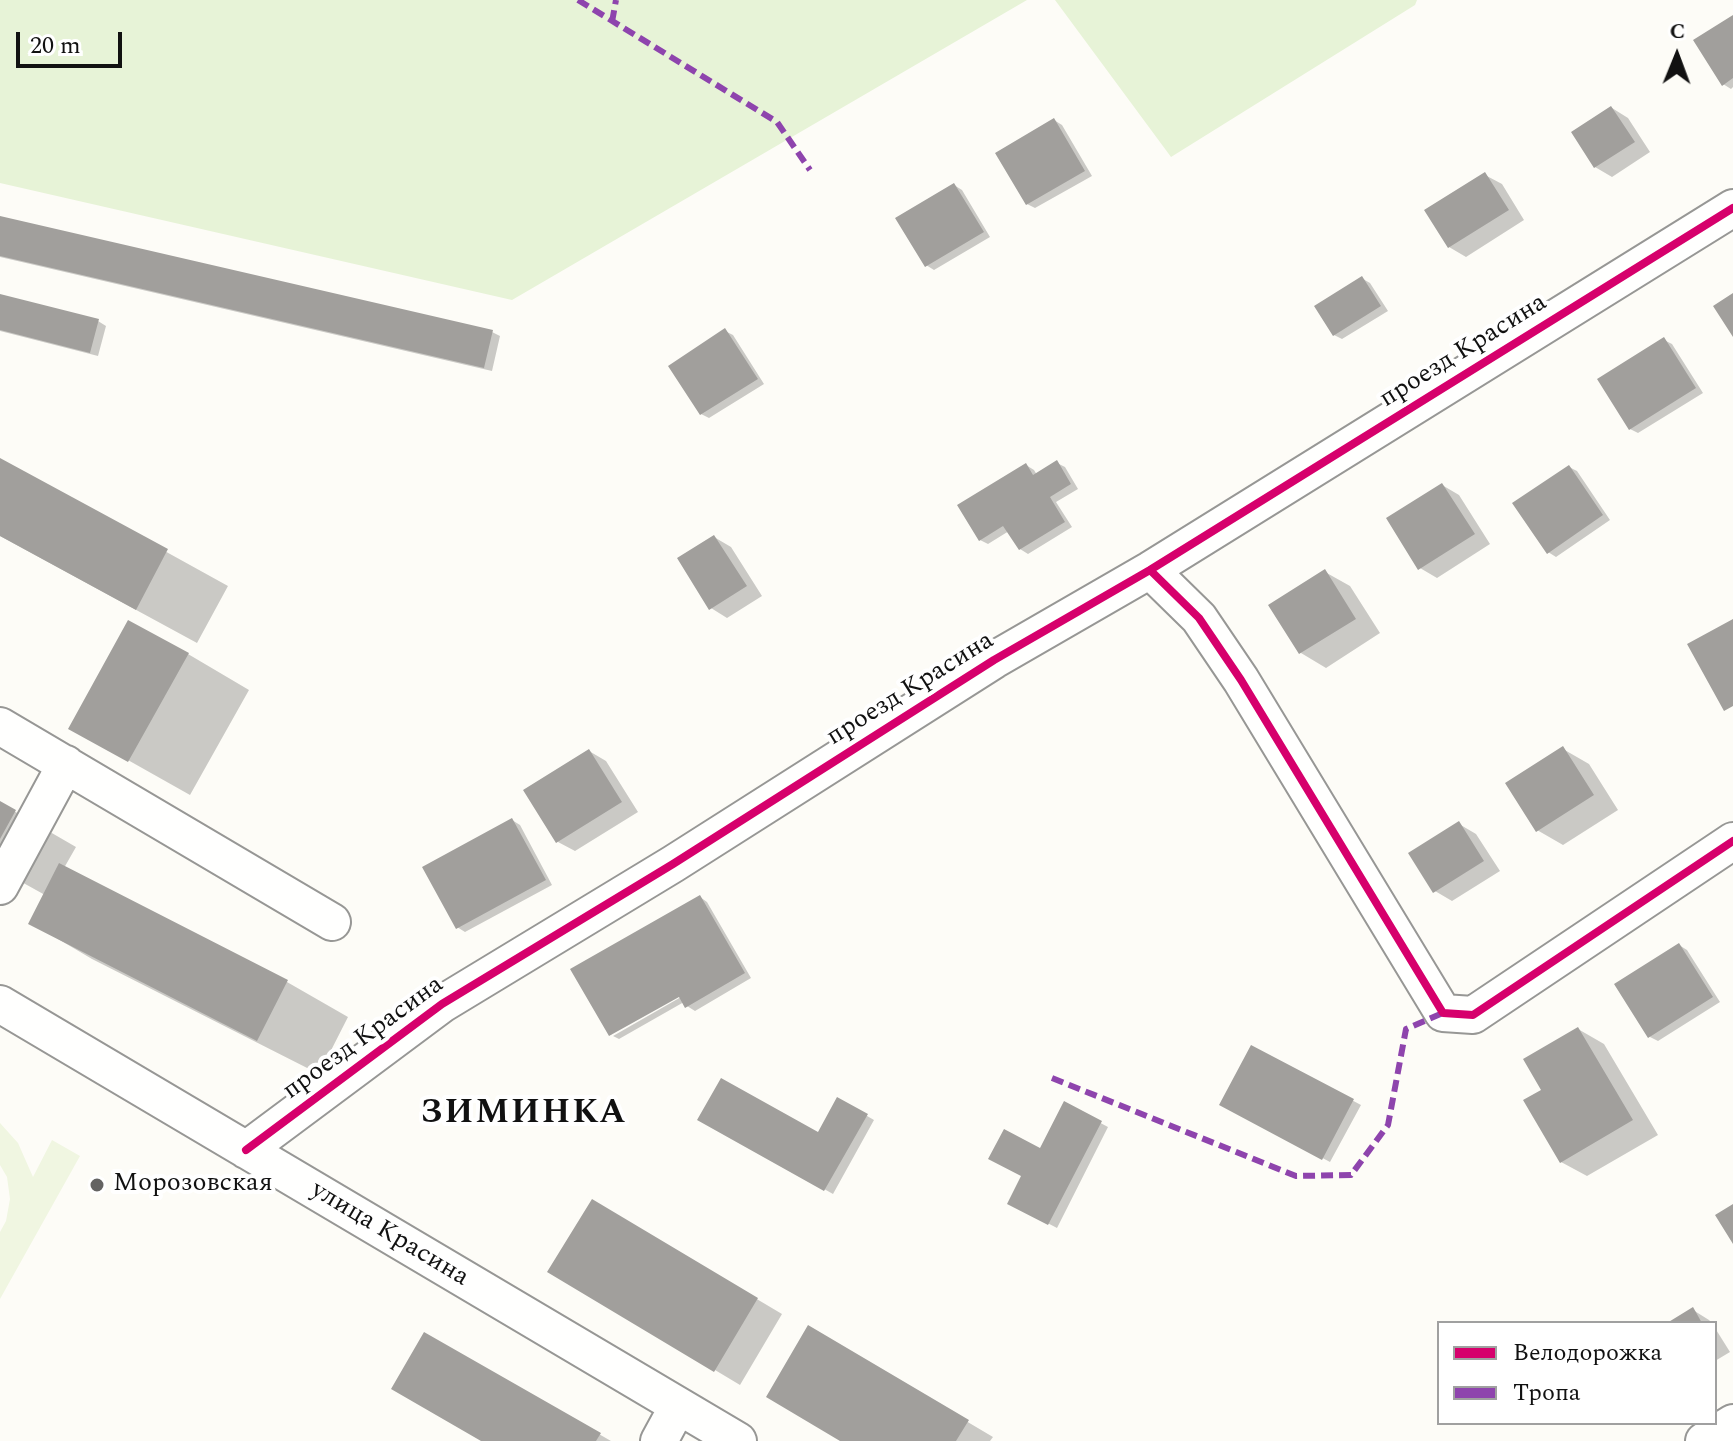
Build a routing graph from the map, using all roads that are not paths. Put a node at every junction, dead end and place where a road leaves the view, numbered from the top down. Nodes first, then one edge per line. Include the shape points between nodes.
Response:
1 (1733, 208) edge
2 (1150, 570) junction
3 (0, 726) edge
4 (66, 764) junction
5 (1733, 841) edge
6 (0, 886) edge
7 (332, 922) dead end
8 (0, 1004) edge
9 (246, 1150) junction
10 (678, 1406) junction
11 (1733, 1423) edge
12 (659, 1441) edge
13 (738, 1441) edge
14 (1704, 1441) edge

1 - 2 street, проезд Красина
2 - 5 street via 1199,618 1241,680 1443,1013 1473,1015
2 - 9 street, проезд Красина via 994,660 442,1004
3 - 4 street
4 - 6 street
4 - 7 street
8 - 9 street, улица Красина
9 - 10 street, улица Красина
10 - 12 street
10 - 13 street, улица Красина
11 - 14 street

